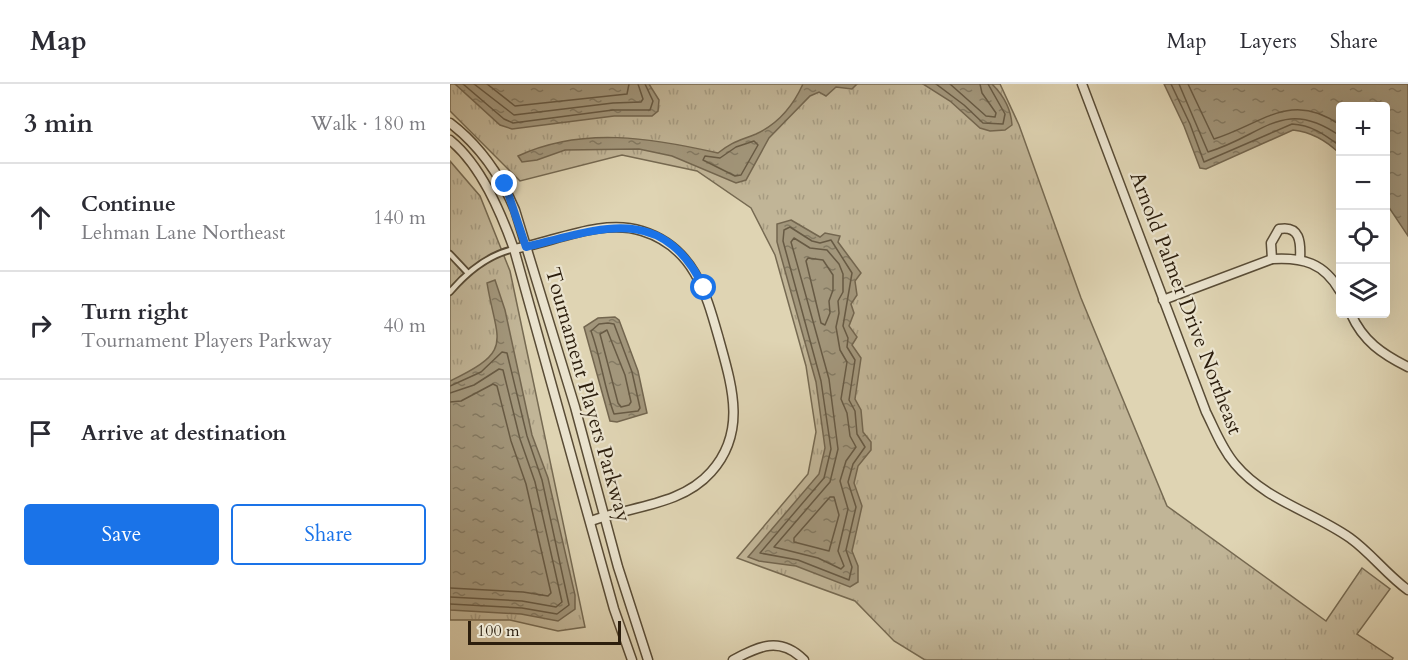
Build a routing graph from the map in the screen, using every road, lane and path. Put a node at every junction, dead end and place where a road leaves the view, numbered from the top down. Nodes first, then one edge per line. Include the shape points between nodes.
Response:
1 (1082, 84) edge
2 (450, 123) edge
3 (450, 141) edge
4 (526, 247) junction
5 (514, 249) junction
6 (450, 254) edge
7 (1300, 259) junction
8 (1272, 260) junction
9 (467, 272) junction
10 (1336, 284) edge
11 (450, 292) edge
12 (1163, 300) junction
13 (1353, 318) edge
14 (1408, 367) edge
15 (604, 516) junction
16 (591, 521) junction
17 (1408, 590) edge
18 (632, 660) edge
19 (648, 660) edge
20 (733, 660) edge
21 (804, 660) edge

1 - 12 street, Arnold Palmer Drive Northeast
2 - 4 street, Tournament Players Parkway via 466,136 505,184
3 - 5 street, Tournament Players Parkway via 499,207
4 - 5 street
4 - 15 street, Tournament Players Parkway
4 - 15 street via 614,226 645,231 670,244 689,262 704,288 733,387 732,432 711,472 671,498
5 - 9 lane
5 - 16 street, Tournament Players Parkway
6 - 9 lane
7 - 8 street
7 - 8 street via 1300,237 1286,228 1272,237
7 - 10 street via 1326,271
8 - 12 street
9 - 11 lane
12 - 17 street, Arnold Palmer Drive Northeast via 1206,412 1235,465 1256,485 1353,539
13 - 14 street via 1382,354
15 - 16 street
15 - 19 street, Tournament Players Parkway
16 - 18 street, Tournament Players Parkway
20 - 21 street via 765,644 787,647

